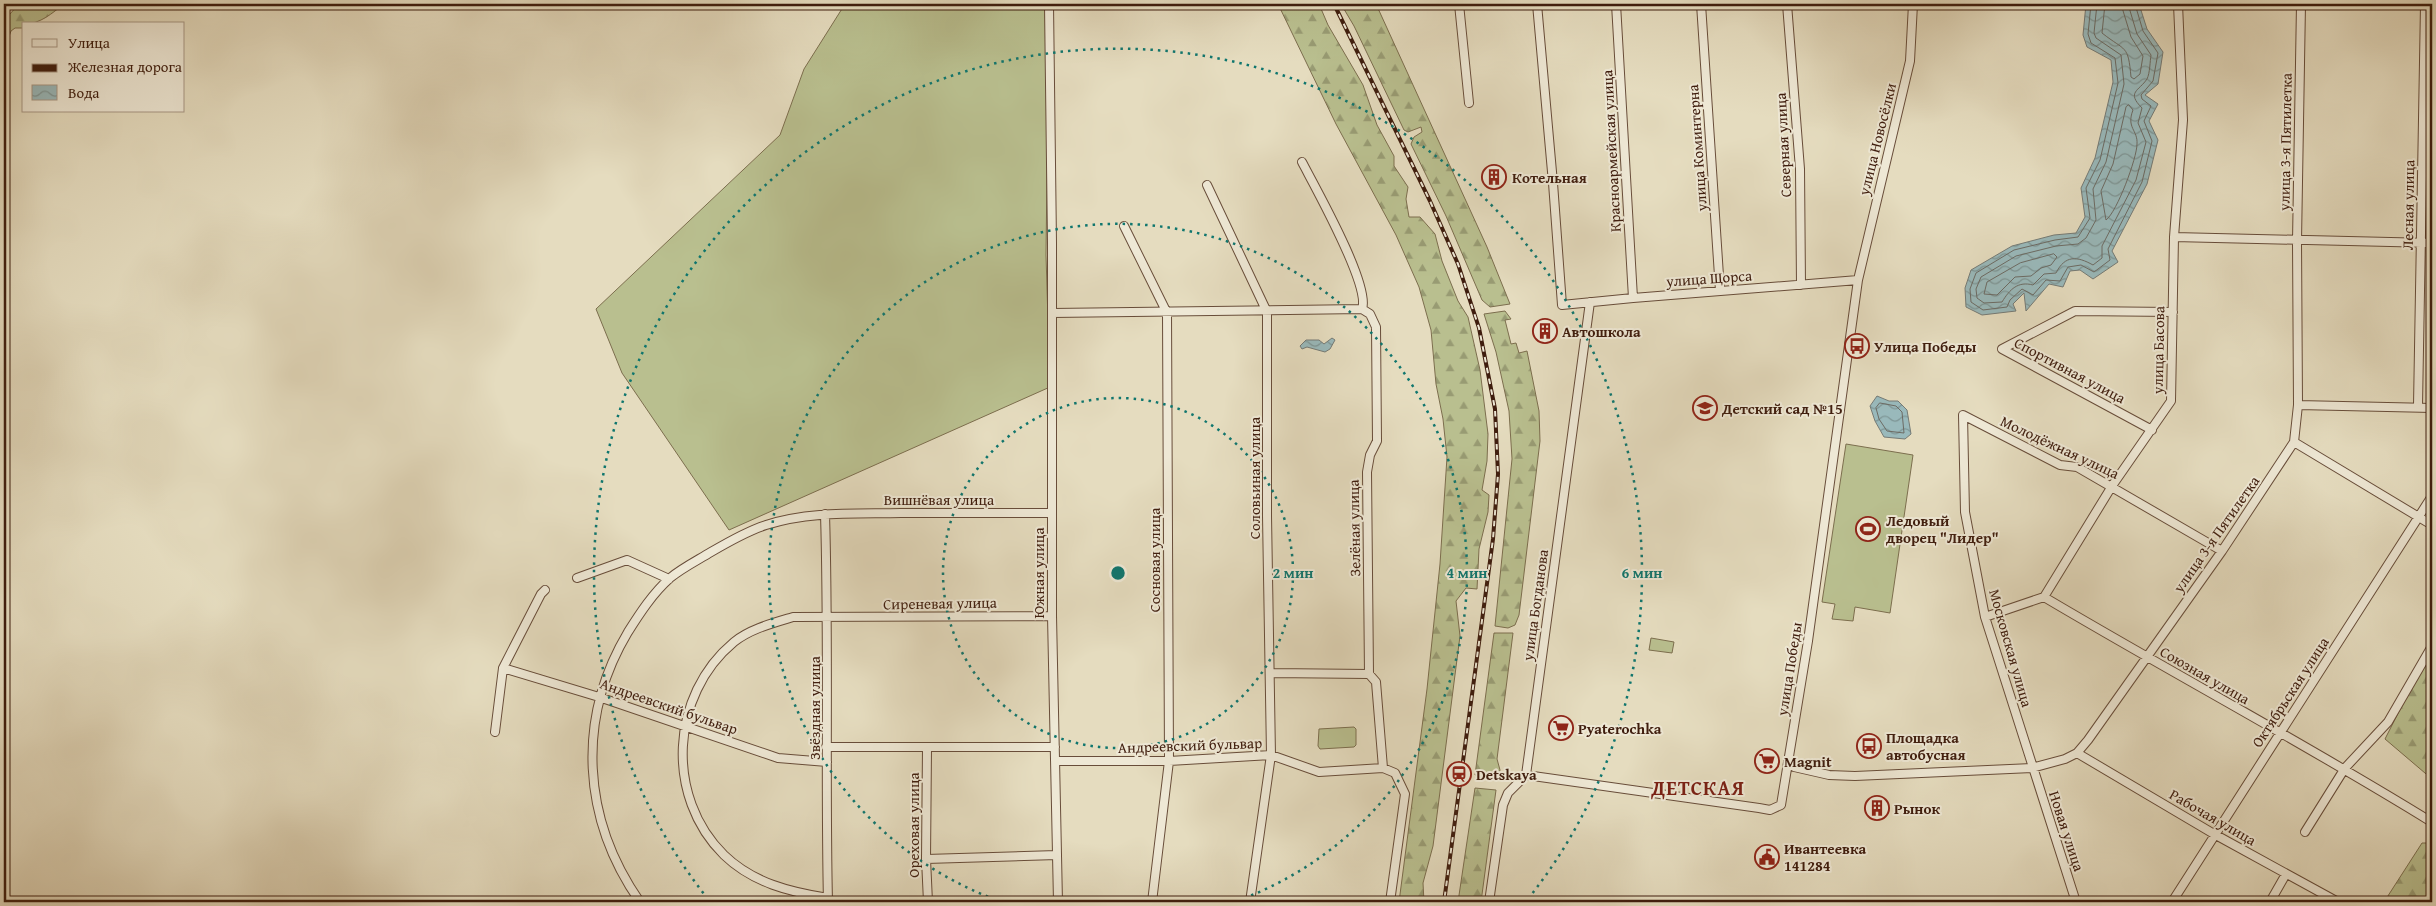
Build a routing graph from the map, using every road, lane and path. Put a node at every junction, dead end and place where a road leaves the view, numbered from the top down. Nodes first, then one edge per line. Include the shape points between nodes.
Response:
1 (1049, 4) edge
2 (1459, 4) edge
3 (1537, 4) edge
4 (1616, 4) edge
5 (1701, 4) edge
6 (1787, 4) edge
7 (1913, 4) edge
8 (2178, 4) edge
9 (2301, 4) edge
10 (2425, 4) edge
11 (1468, 102) dead end
12 (1302, 162) dead end
13 (1206, 185) dead end
14 (1124, 226) dead end
15 (2174, 238) junction
16 (2297, 241) junction
17 (2421, 243) junction
18 (2432, 243) edge
19 (1858, 280) junction
20 (1801, 285) junction
21 (1720, 291) junction
22 (1633, 298) junction
23 (1590, 302) junction
24 (1362, 309) junction
25 (1267, 312) junction
26 (2172, 312) junction
27 (1167, 313) junction
28 (1052, 314) junction
29 (2298, 406) junction
30 (2418, 406) junction
31 (2432, 408) edge
32 (1963, 415) joint
33 (2152, 430) junction
34 (2294, 442) junction
35 (2112, 486) junction
36 (2432, 496) edge
37 (1052, 512) junction
38 (825, 514) junction
39 (2420, 516) junction
40 (2432, 525) edge
41 (2222, 552) junction
42 (577, 578) dead end
43 (669, 579) junction
44 (545, 590) dead end
45 (2044, 597) junction
46 (1052, 616) junction
47 (1985, 617) junction
48 (828, 618) junction
49 (2432, 646) edge
50 (2146, 658) junction
51 (503, 668) junction
52 (1271, 673) junction
53 (1369, 674) junction
54 (599, 697) junction
55 (684, 726) junction
56 (495, 732) dead end
57 (2280, 734) junction
58 (826, 747) junction
59 (927, 748) junction
60 (1055, 748) junction
61 (2077, 753) junction
62 (1271, 755) junction
63 (1789, 757) junction
64 (1056, 761) junction
65 (828, 762) junction
66 (1169, 762) junction
67 (1383, 768) junction
68 (2032, 768) junction
69 (2345, 768) junction
70 (1526, 775) junction
71 (2430, 821) dead end
72 (2305, 832) dead end
73 (2214, 834) junction
74 (1057, 855) junction
75 (926, 859) junction
76 (2286, 874) junction
77 (828, 900) edge
78 (640, 902) edge
79 (928, 902) edge
80 (1058, 902) edge
81 (1152, 902) edge
82 (1250, 902) edge
83 (1390, 902) edge
84 (1489, 902) edge
85 (2076, 902) edge
86 (2172, 902) edge
87 (2270, 902) edge
88 (2338, 902) edge

1 - 28 street, Южная улица
2 - 11 street
3 - 23 street, улица Щорса via 1562,305
4 - 22 street, Красноармейская улица
5 - 21 street, улица Коминтерна
6 - 20 street, Северная улица via 1800,169
7 - 19 street, улица Новосёлки via 1910,61
8 - 15 street, улица Басова via 2182,120
9 - 16 street, улица 3-я Пятилетка
10 - 17 street, Лесная улица
12 - 24 street via 1356,273 1363,293
13 - 25 street, Соловьиная улица
14 - 27 street, Сосновая улица
15 - 16 street
15 - 26 street, улица Басова
16 - 17 street
16 - 29 street, улица 3-я Пятилетка
17 - 18 street
17 - 30 street, Лесная улица
19 - 20 street, улица Щорса
19 - 63 street, улица Победы
20 - 21 street, улица Щорса
21 - 22 street, улица Щорса
22 - 23 street, улица Щорса
23 - 70 street, улица Богданова
24 - 25 street
24 - 53 street, Зелёная улица via 1370,314 1376,327 1377,441 1367,472
25 - 27 street
25 - 52 street, Соловьиная улица
26 - 33 street, улица Басова via 2171,401
26 - 33 street, Спортивная улица via 2075,311 2002,350
27 - 28 street
27 - 66 street, Сосновая улица
28 - 37 street, Южная улица
29 - 30 street
29 - 34 street, улица 3-я Пятилетка
30 - 31 street
32 - 35 street, Молодёжная улица via 2060,466 2077,467
32 - 47 street, Московская улица via 1965,512
33 - 35 street, улица Басова
34 - 39 street
34 - 41 street, улица 3-я Пятилетка
35 - 41 street, Молодёжная улица
35 - 45 street, улица Басова
36 - 39 street, Октябрьская улица
37 - 38 street, Вишнёвая улица
37 - 46 street, Южная улица
38 - 43 street, Вишнёвая улица via 765,525 724,545
38 - 48 street, Звёздная улица
39 - 40 street
39 - 57 street, Октябрьская улица
41 - 50 street, улица 3-я Пятилетка
42 - 43 street via 627,560
43 - 54 street, Вишнёвая улица via 640,612 619,648
44 - 51 street
45 - 47 street
45 - 50 street, Союзная улица
46 - 48 street, Сиреневая улица
46 - 60 street, Южная улица
47 - 68 street, Московская улица
48 - 55 street, Сиреневая улица via 793,617 768,624 735,641 713,662 699,685
48 - 58 street, Звёздная улица
49 - 69 street via 2388,722
50 - 57 street, Союзная улица
50 - 61 street, улица 3-я Пятилетка
51 - 54 street, Андреевский бульвар
51 - 56 street
52 - 53 street
52 - 62 street, Соловьиная улица
53 - 67 street, Зелёная улица via 1376,682
54 - 55 street, Андреевский бульвар
54 - 78 street, Вишнёвая улица via 592,734 594,785 603,830
55 - 65 street, Андреевский бульвар via 778,758
55 - 77 street, Сиреневая улица via 681,761 689,802 705,833 725,856 757,878 792,892
57 - 69 street, Союзная улица
57 - 73 street, Октябрьская улица
58 - 59 street
58 - 65 street, Звёздная улица
59 - 60 street
59 - 75 street, Ореховая улица
60 - 64 street, Южная улица
61 - 68 street
61 - 73 street, Рабочая улица
62 - 66 street, Андреевский бульвар
62 - 67 street, Андреевский бульвар via 1319,772
62 - 82 street, Соловьиная улица
63 - 68 street via 1794,767 1841,776
63 - 70 street, улица Победы via 1781,805 1770,810
64 - 66 street, Андреевский бульвар
64 - 74 street, Южная улица
65 - 77 street, Звёздная улица
66 - 81 street, Сосновая улица
67 - 83 street via 1395,772 1405,794
68 - 85 street, Новая улица
69 - 71 street, Союзная улица
69 - 72 street
70 - 84 street via 1508,792 1503,805
73 - 76 street, Рабочая улица
73 - 86 street, Октябрьская улица
74 - 75 street
74 - 80 street, Южная улица
75 - 79 street, Ореховая улица
76 - 87 street
76 - 88 street, Рабочая улица

